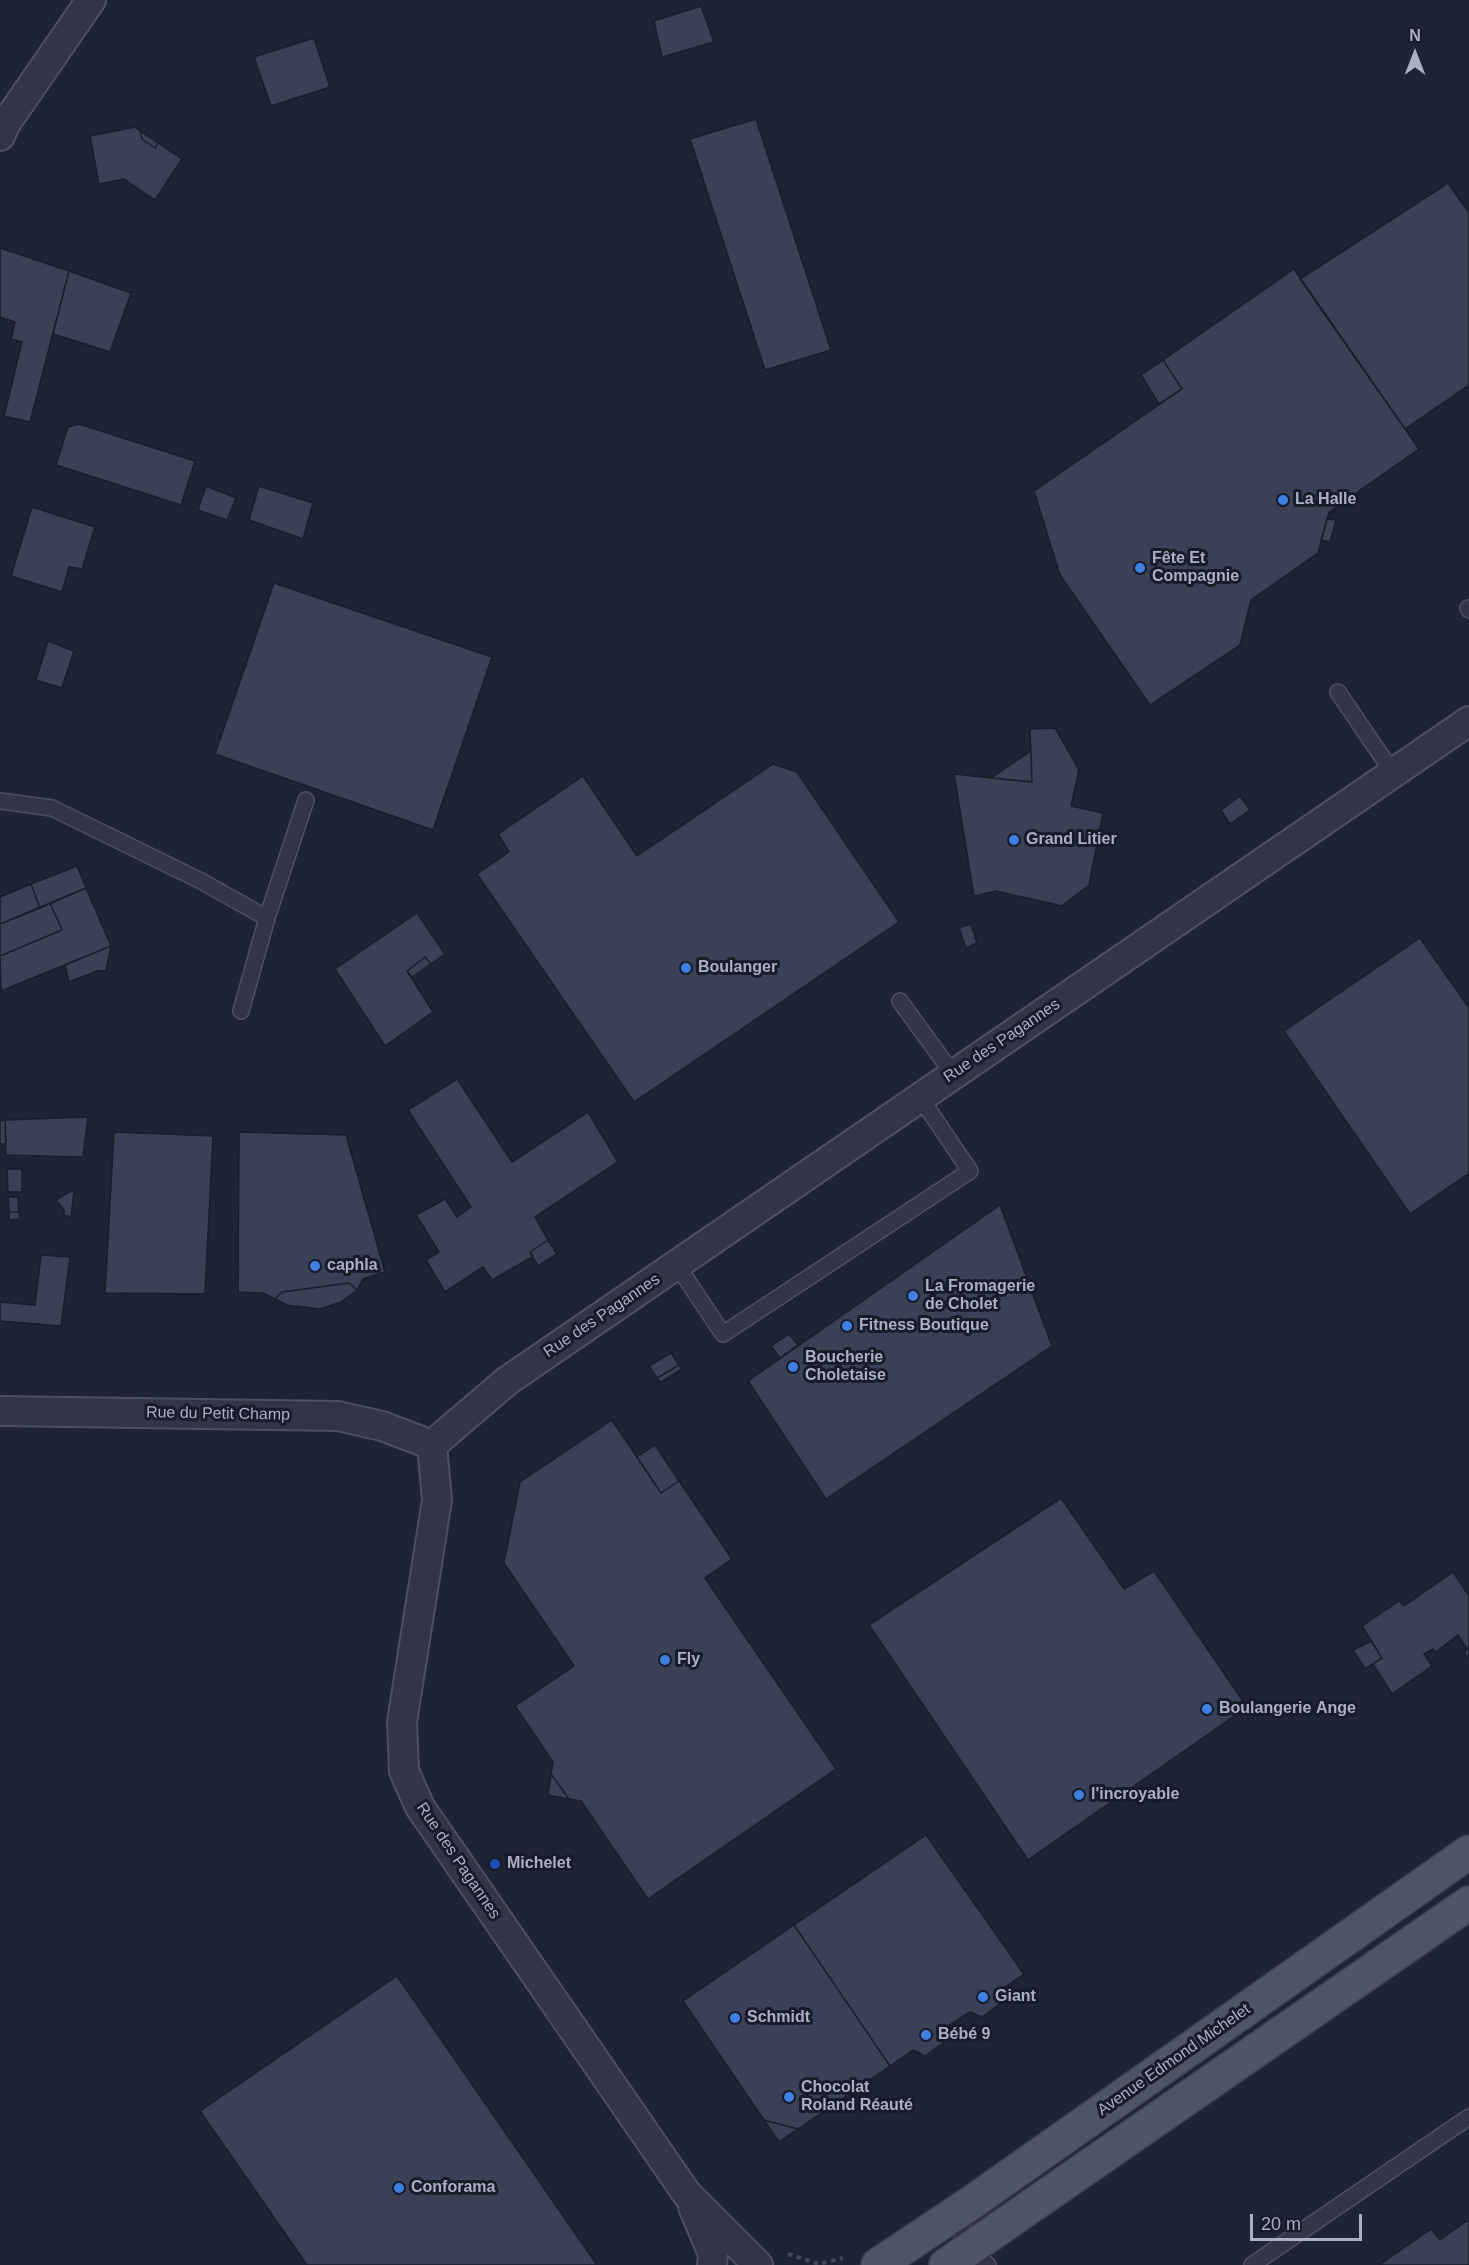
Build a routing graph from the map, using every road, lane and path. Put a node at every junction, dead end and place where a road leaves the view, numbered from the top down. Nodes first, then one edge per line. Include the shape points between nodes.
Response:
1 (91, 0) edge
2 (0, 136) edge
3 (1338, 692) dead end
4 (1469, 721) edge
5 (1393, 773) junction
6 (306, 800) dead end
7 (0, 801) edge
8 (267, 918) junction
9 (900, 1001) dead end
10 (241, 1011) dead end
11 (953, 1074) junction
12 (920, 1097) junction
13 (677, 1265) junction
14 (0, 1411) edge
15 (432, 1445) junction
16 (1469, 1852) edge
17 (1469, 1903) edge
18 (1469, 2117) edge
19 (687, 2194) junction
20 (971, 2203) junction
21 (967, 2260) edge
22 (769, 2262) edge
23 (879, 2264) edge
24 (712, 2265) edge
25 (1252, 2265) edge

1 - 2 street
3 - 5 lane
4 - 5 street, Rue des Pagannes
5 - 11 street, Rue des Pagannes
6 - 8 lane
7 - 8 lane via 52,808
8 - 10 lane
9 - 11 lane
11 - 12 street, Rue des Pagannes
12 - 13 street, Rue des Pagannes
12 - 13 lane via 970,1171 723,1334
13 - 15 street, Rue des Pagannes via 507,1381
14 - 15 street, Rue du Petit Champ via 338,1416 382,1426
15 - 19 street, Rue des Pagannes via 436,1500 402,1722 404,1771 420,1807
16 - 20 main road, Avenue Edmond Michelet
17 - 21 main road
18 - 25 lane
19 - 22 street, Rue des Pagannes
19 - 24 street, Rue des Pagannes via 712,2254
20 - 21 lane via 962,2224
20 - 23 main road, Avenue Edmond Michelet
22 - 23 path via 789,2253 819,2264 843,2258 865,2246

